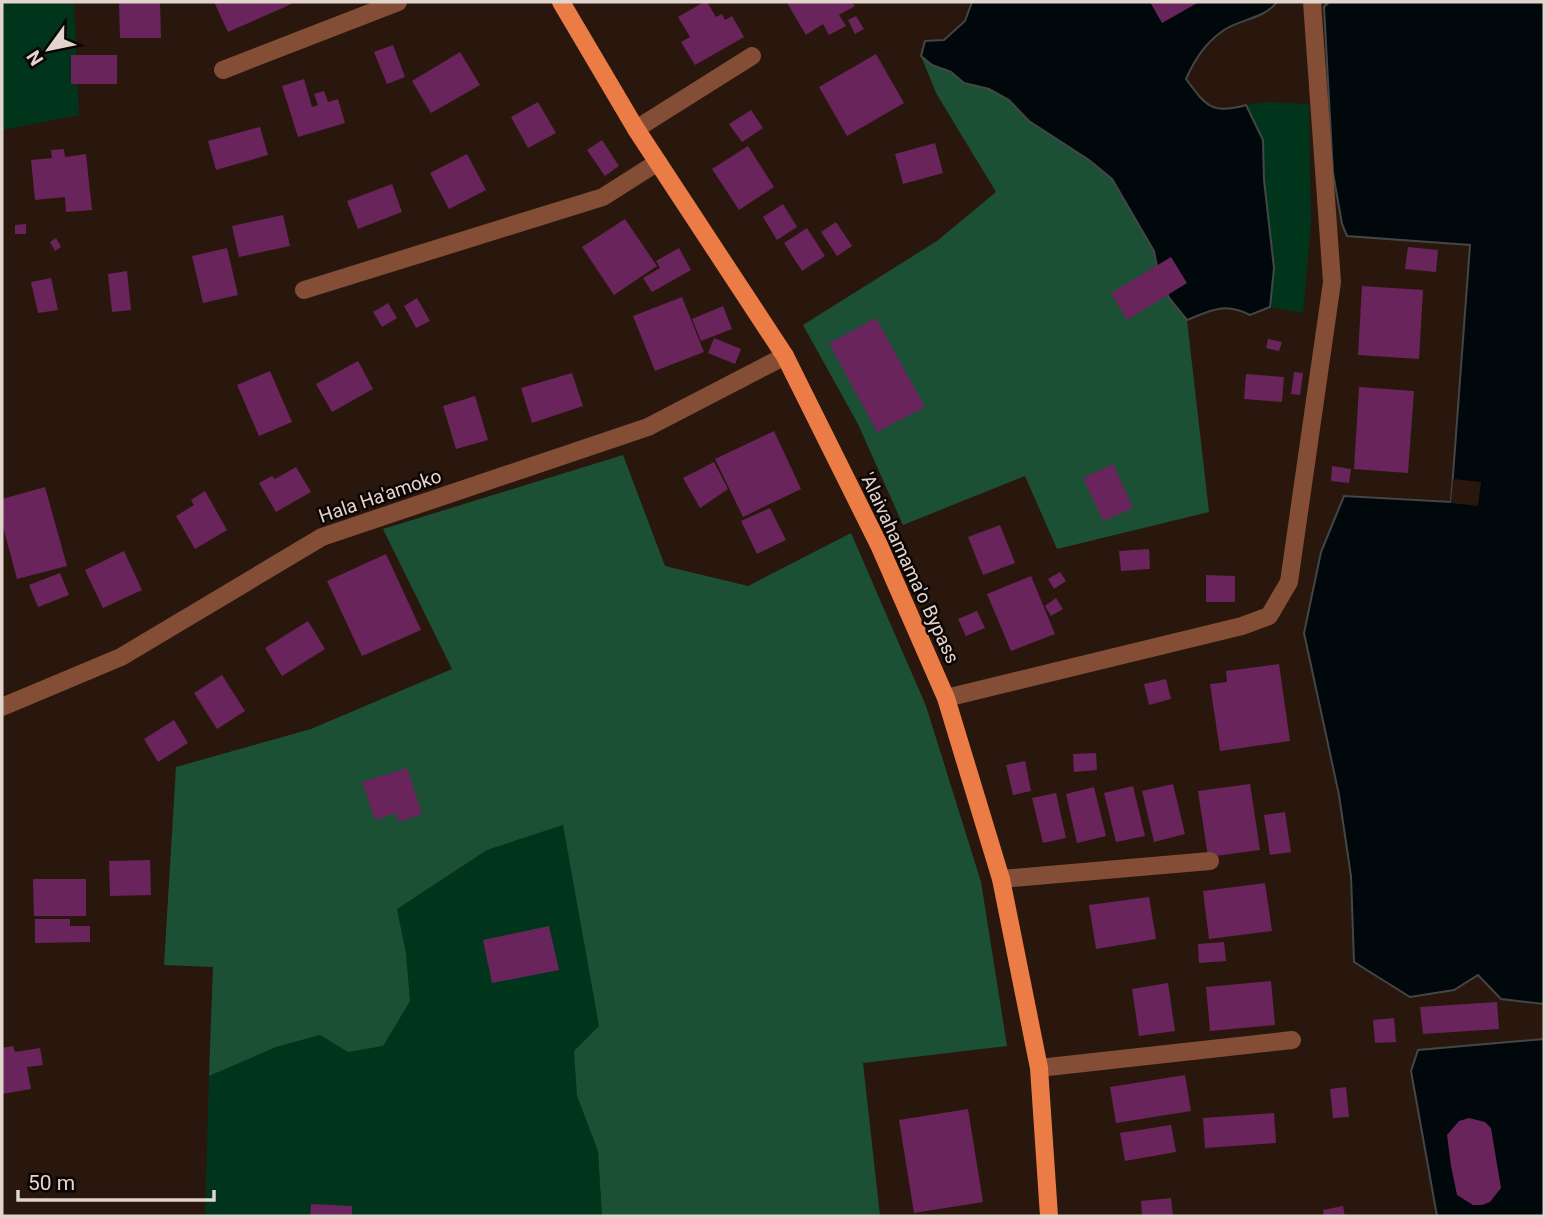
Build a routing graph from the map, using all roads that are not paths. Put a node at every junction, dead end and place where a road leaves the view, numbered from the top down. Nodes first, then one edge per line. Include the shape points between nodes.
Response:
1 (398, 2) edge
2 (561, 2) edge
3 (1312, 2) edge
4 (752, 56) dead end
5 (223, 70) dead end
6 (636, 129) junction
7 (657, 162) junction
8 (304, 290) dead end
9 (785, 356) junction
10 (946, 698) junction
11 (2, 707) edge
12 (1210, 861) dead end
13 (1001, 879) junction
14 (1292, 1040) dead end
15 (1039, 1068) junction
16 (1049, 1216) edge

1 - 5 street
2 - 6 main road, 'Alaivahamama'o Bypass
3 - 10 street via 1332,282 1289,582 1269,616 1242,626
4 - 6 street
6 - 7 main road, 'Alaivahamama'o Bypass
7 - 8 street via 603,197
7 - 9 main road, 'Alaivahamama'o Bypass
9 - 10 main road, 'Alaivahamama'o Bypass via 878,545
9 - 11 street, Hala Ha'amoko via 648,427 322,537 121,657
10 - 13 main road, 'Alaivahamama'o Bypass
12 - 13 street
13 - 15 main road, 'Alaivahamama'o Bypass
14 - 15 street
15 - 16 main road, 'Alaivahamama'o Bypass

